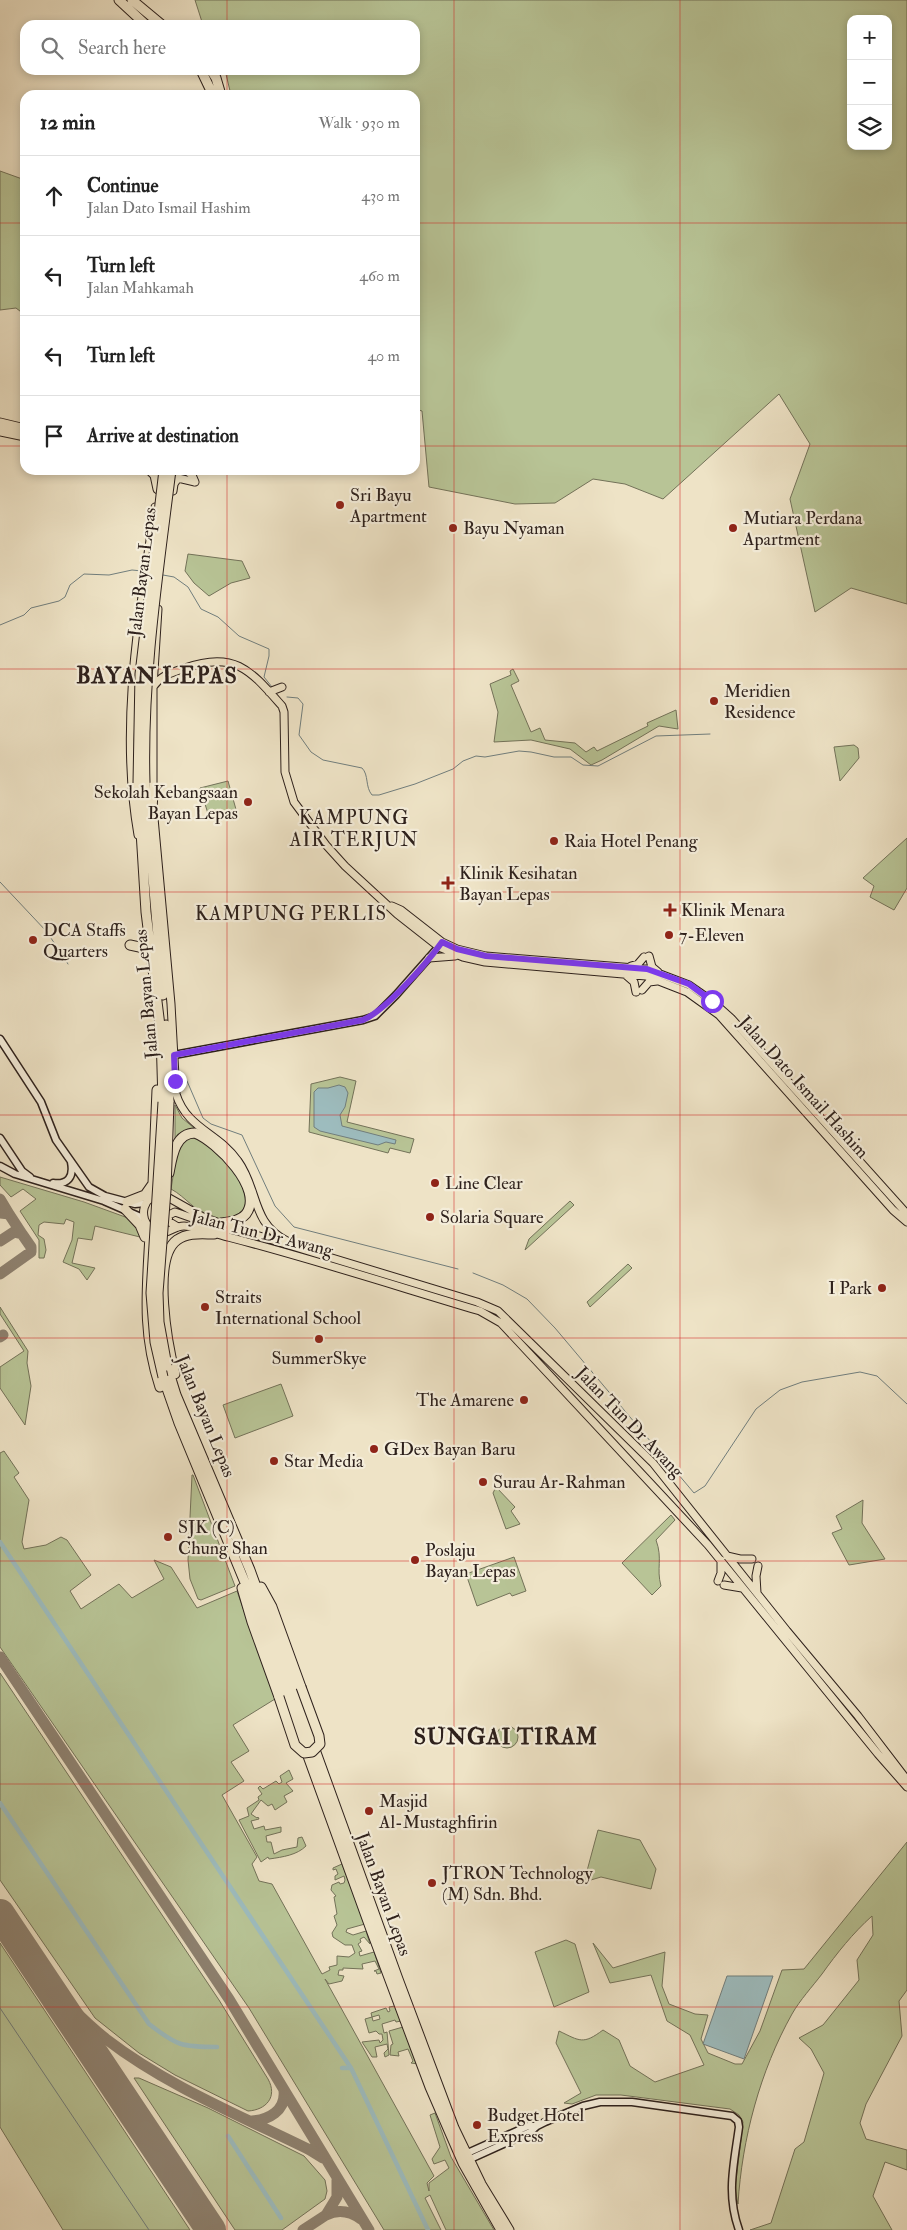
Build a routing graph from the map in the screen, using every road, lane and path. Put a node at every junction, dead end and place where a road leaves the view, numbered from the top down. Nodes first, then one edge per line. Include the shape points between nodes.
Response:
1 (119, 0) edge
2 (132, 0) edge
3 (141, 20) edge
4 (156, 20) edge
5 (203, 75) edge
6 (214, 75) edge
7 (211, 90) edge
8 (220, 90) edge
9 (0, 423) edge
10 (20, 428) edge
11 (0, 430) edge
12 (20, 435) edge
13 (155, 475) edge
14 (161, 475) edge
15 (161, 475) edge
16 (171, 475) edge
17 (171, 475) edge
18 (192, 475) edge
19 (158, 489) junction
20 (166, 528) junction
21 (141, 609) junction
22 (158, 611) junction
23 (140, 619) junction
24 (157, 621) junction
25 (154, 662) junction
26 (165, 674) junction
27 (152, 686) junction
28 (282, 687) dead end
29 (269, 692) junction
30 (142, 783) junction
31 (153, 792) junction
32 (146, 850) junction
33 (149, 934) junction
34 (441, 944) junction
35 (151, 956) junction
36 (463, 956) junction
37 (429, 958) junction
38 (629, 967) junction
39 (626, 975) junction
40 (661, 977) junction
41 (155, 982) junction
42 (0, 1039) edge
43 (174, 1055) junction
44 (166, 1102) junction
45 (0, 1138) edge
46 (71, 1161) junction
47 (0, 1166) edge
48 (21, 1173) junction
49 (43, 1182) junction
50 (154, 1183) junction
51 (166, 1190) junction
52 (148, 1200) junction
53 (126, 1206) junction
54 (907, 1214) edge
55 (143, 1218) junction
56 (907, 1222) edge
57 (221, 1224) junction
58 (148, 1227) junction
59 (178, 1227) junction
60 (236, 1229) junction
61 (214, 1234) junction
62 (306, 1249) junction
63 (147, 1260) junction
64 (184, 1412) junction
65 (179, 1423) junction
66 (634, 1444) junction
67 (624, 1454) junction
68 (653, 1463) junction
69 (643, 1473) junction
70 (724, 1558) junction
71 (752, 1559) dead end
72 (236, 1564) junction
73 (758, 1566) dead end
74 (250, 1570) junction
75 (742, 1588) junction
76 (757, 1593) junction
77 (907, 1780) edge
78 (907, 1787) edge
79 (450, 2136) junction
80 (464, 2158) junction
81 (474, 2184) junction
82 (501, 2230) edge
83 (509, 2230) edge
84 (739, 2230) edge

1 - 3 highway
2 - 4 highway
5 - 7 highway
6 - 8 highway
9 - 10 highway
11 - 12 highway
13 - 19 highway
14 - 19 main road, Jalan Bayan Lepas
15 - 30 highway, Jalan Bayan Lepas, bridge via 140,674
16 - 30 highway, Jalan Bayan Lepas, bridge via 150,641
17 - 20 main road, Jalan Bayan Lepas
18 - 20 main road via 195,482 176,480
19 - 21 main road, Jalan Bayan Lepas
20 - 22 main road, Jalan Bayan Lepas
21 - 22 main road via 151,614
21 - 23 main road, Jalan Bayan Lepas
22 - 24 main road, Jalan Bayan Lepas
23 - 24 main road via 148,616
23 - 32 main road, Jalan Bayan Lepas via 133,672 130,759 132,800
24 - 25 main road, Jalan Bayan Lepas
25 - 26 main road
25 - 27 main road, Jalan Bayan Lepas
26 - 27 main road, Jalan Dato Ismail Hashim
26 - 29 main road, Jalan Dato Ismail Hashim via 199,662 224,661 251,673
27 - 31 main road, Jalan Bayan Lepas
28 - 29 main road
29 - 34 main road, Jalan Dato Ismail Hashim via 284,712 286,772 294,802 345,866 390,906 401,910
30 - 32 highway, Jalan Bayan Lepas via 142,830
31 - 32 highway
31 - 43 main road, Jalan Bayan Lepas
32 - 33 highway, Jalan Bayan Lepas
32 - 44 highway, Jalan Bayan Lepas via 167,1039
33 - 35 highway, Jalan Bayan Lepas
33 - 35 highway via 130,945 144,948
34 - 36 main road, Jalan Dato Ismail Hashim
34 - 37 street
34 - 38 main road, Jalan Dato Ismail Hashim via 479,954 487,949 493,957
35 - 41 highway, Jalan Bayan Lepas
36 - 37 main road
36 - 39 main road, Jalan Dato Ismail Hashim via 502,964
37 - 43 street via 375,1016
38 - 40 main road, Jalan Dato Ismail Hashim
38 - 40 main road via 647,956
39 - 40 main road, Jalan Dato Ismail Hashim
39 - 40 main road via 639,991
40 - 54 main road, Jalan Dato Ismail Hashim via 697,989 731,1018
40 - 56 main road, Jalan Dato Ismail Hashim via 719,1015
41 - 44 highway, Jalan Bayan Lepas
41 - 50 highway via 157,1097
42 - 46 street via 41,1102 52,1132
43 - 62 main road, Jalan Bayan Lepas via 176,1094 189,1120 221,1143 239,1162 258,1211 274,1234
44 - 51 highway, Jalan Bayan Lepas, bridge
44 - 65 highway, Jalan Bayan Lepas, bridge via 151,1308 163,1377
45 - 48 street
46 - 49 street via 72,1174 65,1183
46 - 53 street via 89,1187
47 - 48 street
48 - 49 street
49 - 53 street
50 - 52 highway
50 - 53 highway via 145,1195
51 - 57 highway, bridge via 178,1141 188,1133 195,1133 216,1145 233,1163 249,1196 249,1208 245,1214
51 - 64 highway, Jalan Bayan Lepas, bridge via 158,1293 159,1322 166,1366
52 - 53 street
52 - 55 main road
52 - 57 main road, Jalan Tun Dr Awang via 159,1194 166,1196 191,1212
53 - 55 street
53 - 63 highway via 143,1229
55 - 58 main road
57 - 60 main road, Jalan Tun Dr Awang
58 - 59 main road, Jalan Tun Dr Awang via 164,1233
58 - 63 highway
59 - 60 main road via 168,1222 174,1212 226,1230
59 - 61 main road, Jalan Tun Dr Awang via 186,1226
60 - 62 main road, Jalan Tun Dr Awang
61 - 64 highway via 183,1236 167,1255 164,1321
61 - 67 main road, Jalan Tun Dr Awang via 290,1253 486,1314 501,1323
62 - 66 main road, Jalan Tun Dr Awang via 494,1309
63 - 65 highway via 146,1311 152,1361 162,1392
64 - 74 highway, Jalan Bayan Lepas
65 - 72 highway, Jalan Bayan Lepas
66 - 67 main road via 633,1453
66 - 68 main road, Jalan Tun Dr Awang
67 - 69 main road, Jalan Tun Dr Awang
68 - 69 main road via 645,1462
68 - 70 main road, Jalan Tun Dr Awang
69 - 70 main road, Jalan Tun Dr Awang
70 - 71 main road
70 - 75 main road, Jalan Tun Dr Awang
70 - 75 main road via 721,1583
70 - 76 main road, Jalan Tun Dr Awang
72 - 74 highway, bridge via 252,1622 295,1745 304,1753 312,1752 320,1744 319,1736 272,1607
72 - 79 highway, Jalan Bayan Lepas via 253,1602 389,1978
73 - 76 main road
74 - 80 highway, Jalan Bayan Lepas
75 - 78 main road, Jalan Tun Dr Awang
76 - 77 main road, Jalan Tun Dr Awang
79 - 80 highway, Jalan Bayan Lepas
79 - 81 highway via 462,2168
80 - 81 highway, Jalan Bayan Lepas
80 - 83 highway, Jalan Bayan Lepas
80 - 84 street via 530,2132 582,2106 600,2102 632,2102 736,2118 738,2127 730,2188
81 - 82 highway, Jalan Bayan Lepas

